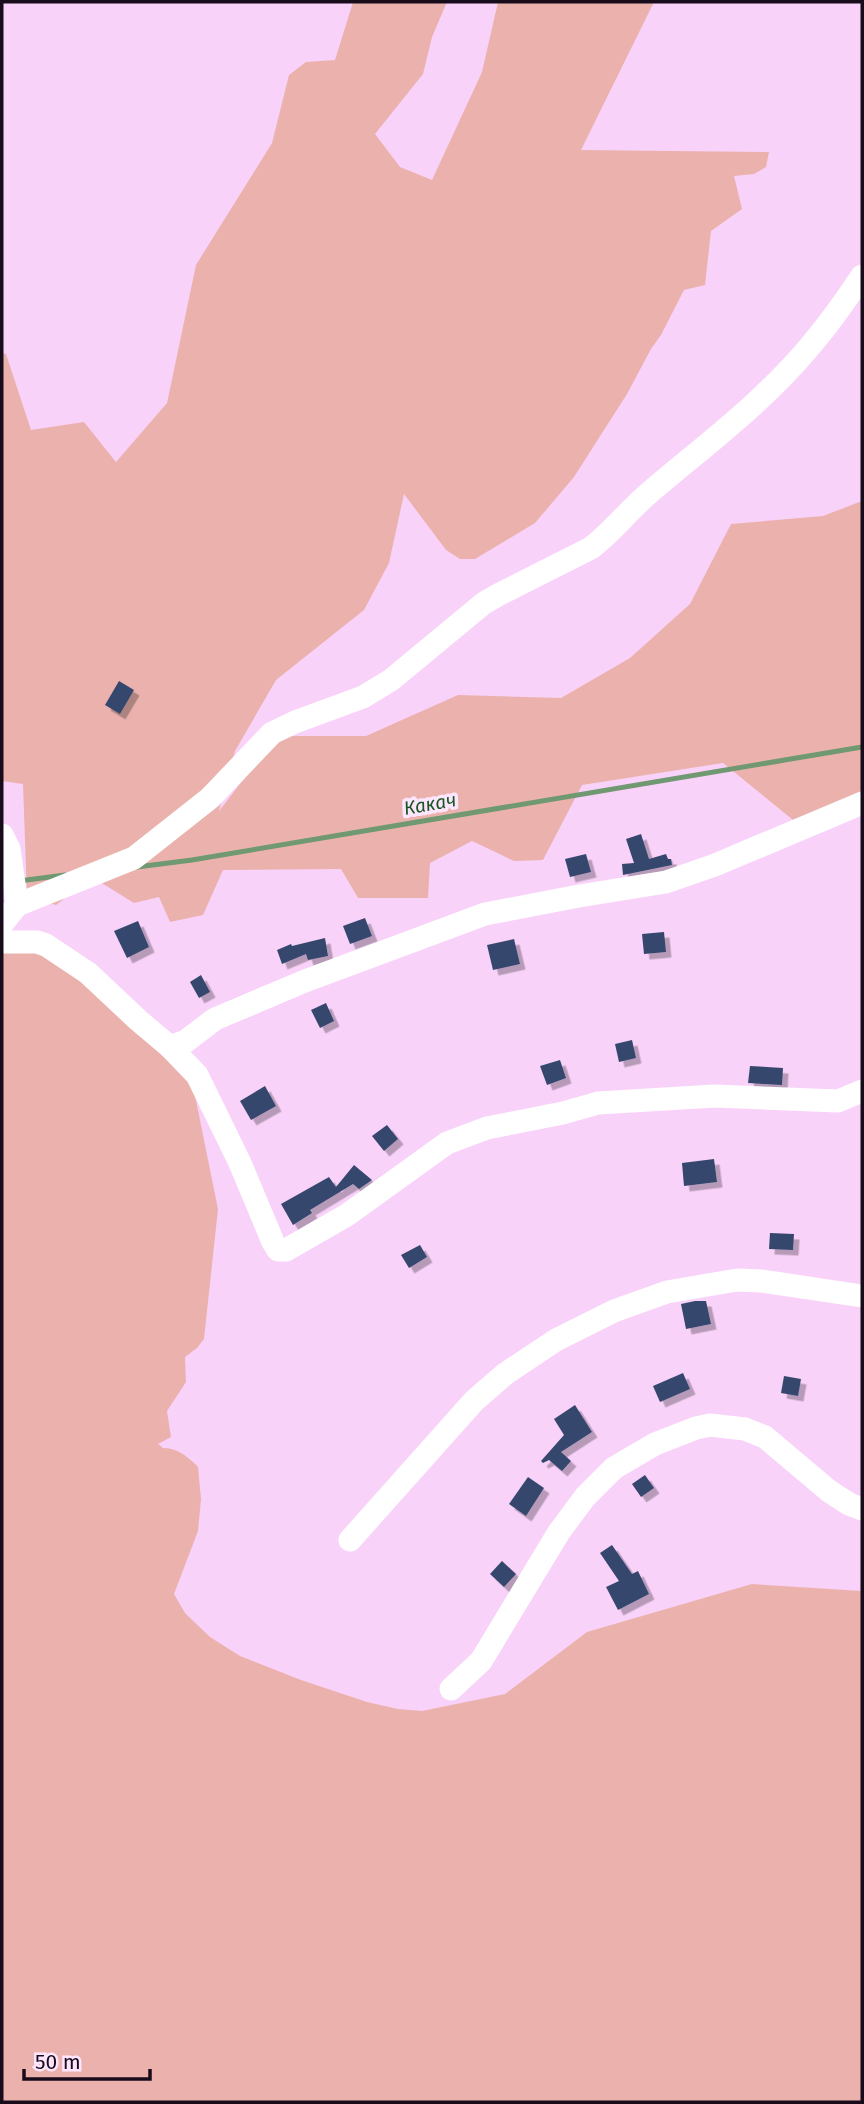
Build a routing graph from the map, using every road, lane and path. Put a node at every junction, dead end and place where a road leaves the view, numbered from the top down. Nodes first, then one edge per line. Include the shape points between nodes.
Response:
1 (862, 276) edge
2 (862, 803) edge
3 (2, 835) edge
4 (15, 889) junction
5 (2, 924) edge
6 (2, 942) edge
7 (170, 1047) junction
8 (862, 1091) edge
9 (862, 1296) edge
10 (862, 1509) edge
11 (350, 1540) dead end
12 (451, 1689) dead end

1 - 4 street via 811,346 776,384 640,500 604,538 484,603 391,680 363,697 272,733 210,798 134,858 106,869
2 - 7 street via 666,882 485,914 304,981 215,1019
3 - 4 street via 9,849
4 - 5 street
6 - 7 street via 46,944 88,973
7 - 8 street via 197,1074 278,1250 293,1248 347,1215 447,1143 487,1128 598,1103 715,1096 838,1101
9 - 11 street via 737,1280 667,1292 614,1311 556,1340 505,1374 474,1401
10 - 12 street via 829,1491 765,1437 745,1429 710,1425 655,1444 614,1468 585,1497 481,1661

